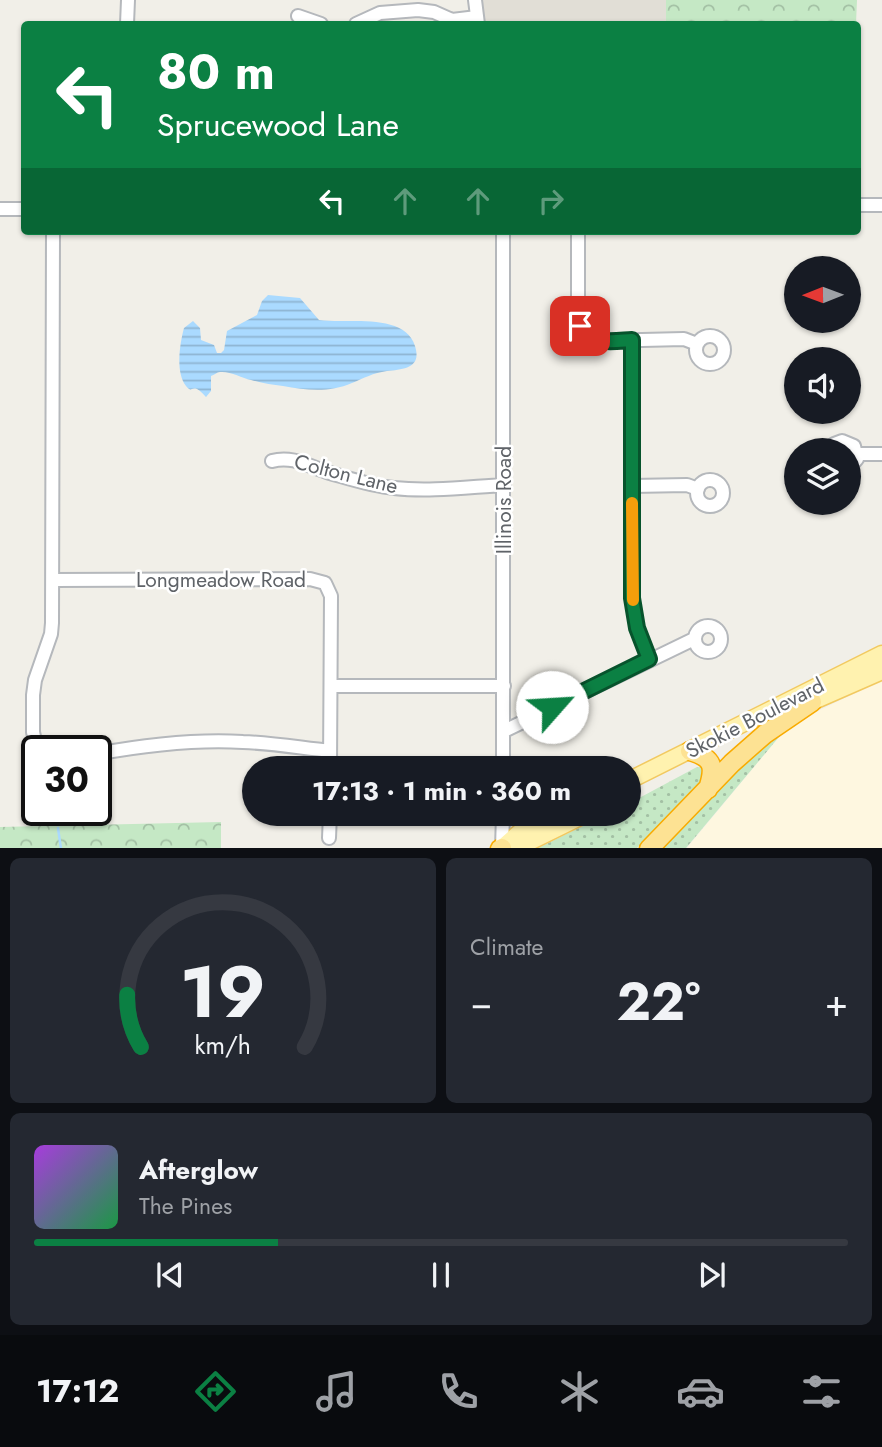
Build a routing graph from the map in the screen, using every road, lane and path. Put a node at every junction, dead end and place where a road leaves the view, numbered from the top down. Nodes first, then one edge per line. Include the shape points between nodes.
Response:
1 (128, 0) edge
2 (475, 0) edge
3 (298, 16) dead end
4 (478, 20) edge
5 (127, 21) edge
6 (312, 21) edge
7 (363, 21) edge
8 (861, 205) edge
9 (882, 205) edge
10 (0, 209) edge
11 (21, 209) edge
12 (53, 235) edge
13 (503, 235) edge
14 (578, 235) edge
15 (632, 340) junction
16 (697, 344) dead end
17 (861, 454) edge
18 (882, 454) edge
19 (272, 461) dead end
20 (504, 485) junction
21 (632, 486) junction
22 (698, 489) dead end
23 (53, 580) junction
24 (694, 639) dead end
25 (882, 654) edge
26 (649, 659) junction
27 (882, 671) edge
28 (331, 686) junction
29 (504, 686) junction
30 (812, 702) junction
31 (504, 731) junction
32 (34, 735) edge
33 (112, 751) edge
34 (330, 751) junction
35 (696, 753) junction
36 (330, 756) edge
37 (503, 756) edge
38 (641, 776) edge
39 (641, 785) edge
40 (708, 789) junction
41 (330, 826) edge
42 (502, 826) edge
43 (534, 826) edge
44 (562, 826) edge
45 (329, 838) dead end
46 (501, 848) edge
47 (650, 848) edge

1 - 5 street
2 - 4 street
3 - 6 street
4 - 7 street via 452,20 418,10 380,13
8 - 9 street
10 - 11 street
12 - 23 street
13 - 20 street, Illinois Road
14 - 15 street via 578,318 583,332 600,341
15 - 16 street via 684,339
15 - 21 street
17 - 18 street
19 - 20 street, Colton Lane via 295,460 392,488
20 - 29 street, Illinois Road
21 - 22 street
21 - 26 street via 632,598
23 - 28 street, Longmeadow Road via 320,581 331,596
23 - 32 street via 51,634 33,695
24 - 26 street
25 - 35 main road, Skokie Boulevard
26 - 31 street
27 - 30 main road, Skokie Boulevard
28 - 29 street
28 - 34 street, Longmeadow Road
29 - 31 street, Illinois Road
30 - 35 main road, Skokie Boulevard
30 - 40 highway via 765,734
31 - 37 street, Illinois Road
33 - 34 street via 216,741
34 - 36 street, Longmeadow Road
35 - 38 main road, Skokie Boulevard
35 - 39 main road, Skokie Boulevard
35 - 40 highway via 708,759 712,768
40 - 47 highway
41 - 45 street
42 - 46 street
43 - 46 main road
44 - 46 main road via 519,847

